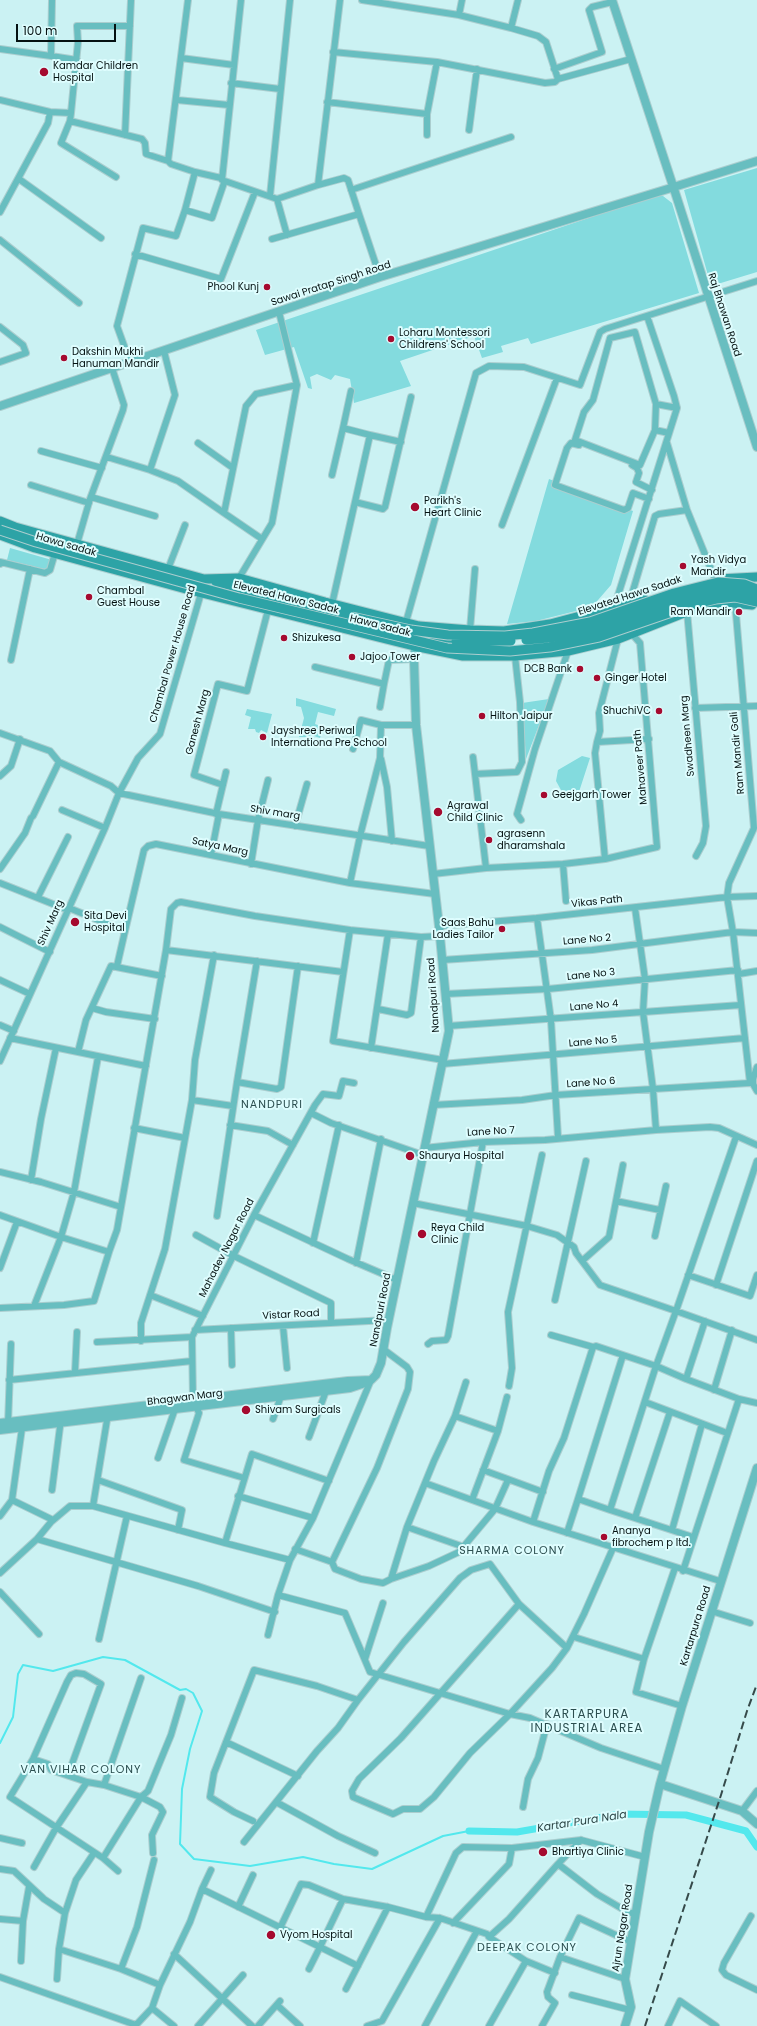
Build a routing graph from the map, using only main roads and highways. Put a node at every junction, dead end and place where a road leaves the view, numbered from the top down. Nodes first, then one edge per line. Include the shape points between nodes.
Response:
1 (0, 521) edge
2 (0, 530) edge
3 (0, 535) edge
4 (757, 577) edge
5 (204, 579) junction
6 (757, 589) edge
7 (757, 595) edge
8 (655, 596) junction
9 (757, 602) edge
10 (757, 606) edge
11 (663, 621) junction
12 (417, 636) road end

1 - 5 main road, Hawa sadak
2 - 9 main road, Elevated Hawa Sadak, bridge via 238,598 447,648 510,651 550,647 599,637 716,598 735,597
3 - 11 main road, Hawa sadak via 55,553 201,593 463,656 515,656 568,651 618,639
4 - 8 main road, Hawa sadak via 715,579
5 - 6 main road, Elevated Hawa Sadak, bridge via 352,617 448,635 505,636 590,622 674,593 718,582 744,584
5 - 8 main road, Hawa sadak via 239,578 419,626 470,630 504,631 550,624
7 - 12 main road, bridge via 735,590 717,590 598,628 548,638 456,642
8 - 11 main road
10 - 11 main road, Hawa sadak via 723,602 687,611

